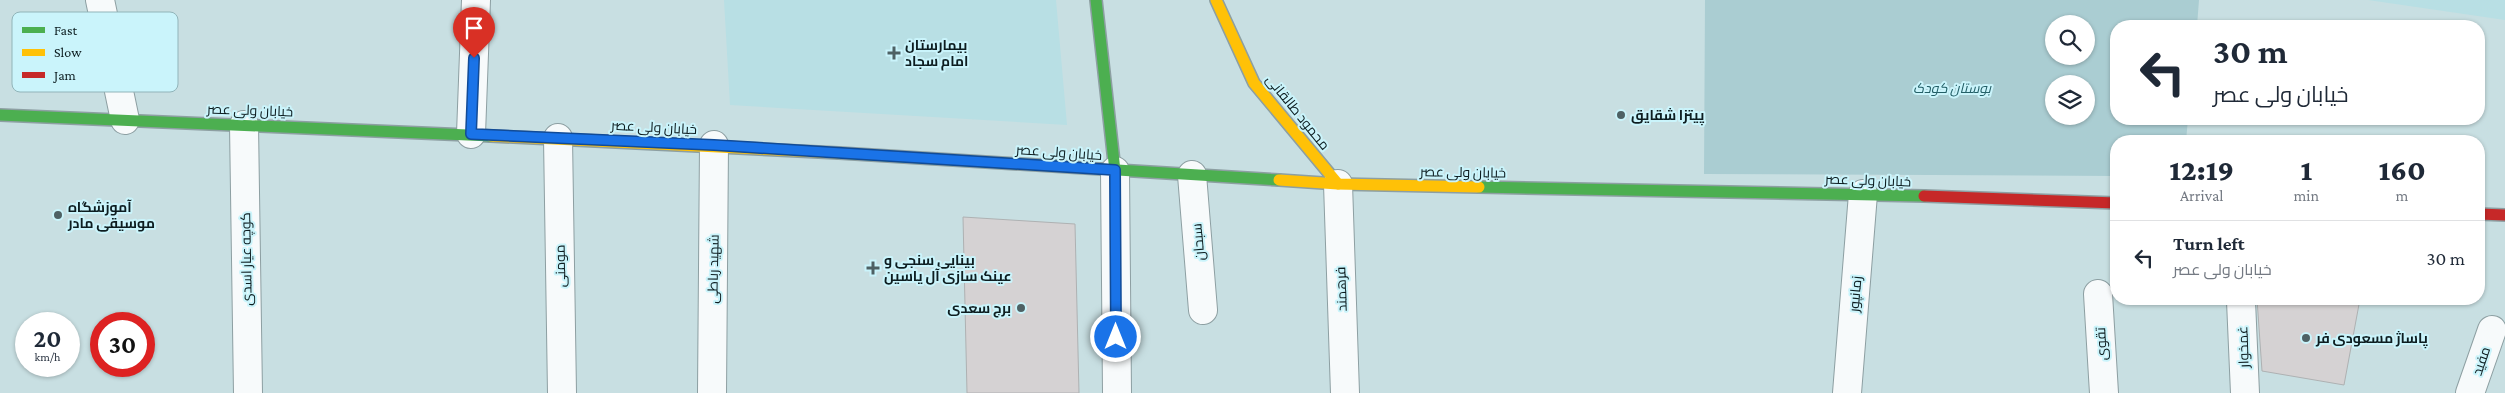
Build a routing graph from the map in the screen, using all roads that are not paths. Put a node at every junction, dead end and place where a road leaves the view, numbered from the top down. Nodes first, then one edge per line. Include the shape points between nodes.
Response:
1 (476, 0) edge
2 (1096, 0) edge
3 (1216, 0) edge
4 (118, 92) edge
5 (0, 115) edge
6 (124, 120) junction
7 (244, 125) junction
8 (471, 134) junction
9 (558, 138) junction
10 (714, 145) junction
11 (1115, 170) junction
12 (1192, 175) junction
13 (1338, 184) junction
14 (1863, 194) junction
15 (2110, 203) edge
16 (2485, 214) edge
17 (2505, 215) edge
18 (2098, 294) dead end
19 (2241, 305) edge
20 (1203, 310) dead end
21 (2492, 330) dead end
22 (248, 393) edge
23 (562, 393) edge
24 (712, 393) edge
25 (1116, 393) edge
26 (1344, 393) edge
27 (1847, 393) edge
28 (2104, 393) edge
29 (2245, 393) edge
30 (2470, 393) edge

1 - 8 street
2 - 11 main road
3 - 13 main road, محمود طالقانی via 1254,83
4 - 6 street
5 - 6 main road, خیابان ولی عصر
6 - 7 main road, خیابان ولی عصر
7 - 8 main road, خیابان ولی عصر
7 - 22 street, کوچه عیار اسدی
8 - 9 main road, خیابان ولی عصر
9 - 10 main road, خیابان ولی عصر
9 - 23 street, مومنی
10 - 11 main road, خیابان ولی عصر
10 - 24 street, شهید رباطی
11 - 12 main road, خیابان ولی عصر
11 - 25 street
12 - 13 main road, خیابان ولی عصر
12 - 20 street, سبحان
13 - 14 main road, خیابان ولی عصر
13 - 26 street, فرهمند
14 - 15 main road, خیابان ولی عصر
14 - 27 street, زمانپور
16 - 17 main road
18 - 28 street, تقوی
19 - 29 street, غمخوار
21 - 30 street, مفید

